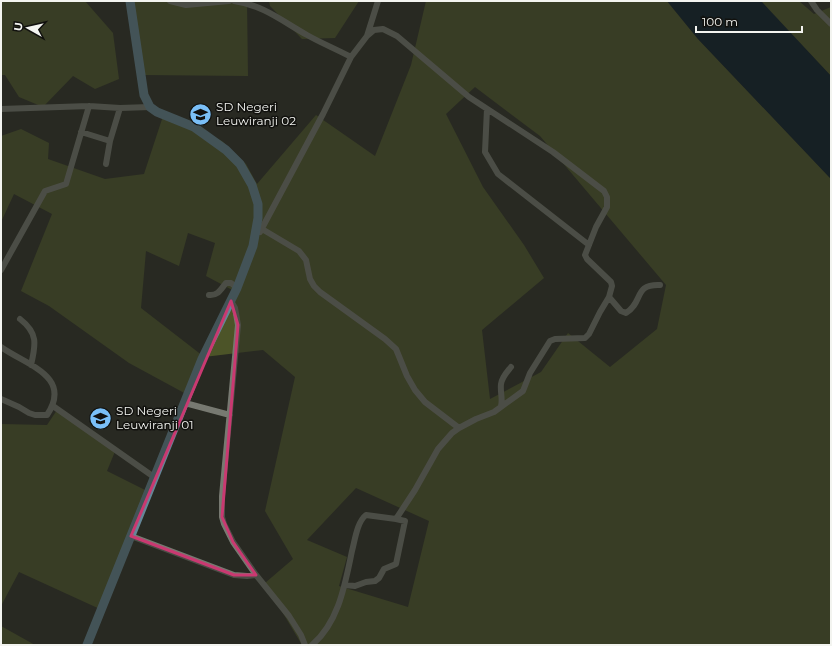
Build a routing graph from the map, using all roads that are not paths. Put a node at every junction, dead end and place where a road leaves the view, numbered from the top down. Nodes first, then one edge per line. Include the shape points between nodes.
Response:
1 (130, 1) edge
2 (170, 1) edge
3 (229, 1) edge
4 (234, 1) edge
5 (264, 1) edge
6 (378, 1) edge
7 (811, 1) edge
8 (261, 8) junction
9 (831, 24) edge
10 (367, 36) junction
11 (351, 57) junction
12 (89, 106) junction
13 (150, 107) junction
14 (120, 108) junction
15 (1, 109) edge
16 (487, 109) junction
17 (81, 132) junction
18 (110, 141) junction
19 (106, 164) dead end
20 (262, 230) junction
21 (589, 244) junction
22 (253, 246) junction
23 (1, 270) edge
24 (660, 285) dead end
25 (237, 288) junction
26 (209, 295) dead end
27 (609, 297) junction
28 (231, 301) junction
29 (20, 318) dead end
30 (1, 347) edge
31 (31, 365) junction
32 (511, 367) dead end
33 (1, 399) edge
34 (185, 403) junction
35 (53, 406) junction
36 (501, 406) junction
37 (230, 415) junction
38 (459, 428) junction
39 (154, 477) junction
40 (396, 519) junction
41 (131, 536) junction
42 (256, 575) junction
43 (345, 585) junction
44 (87, 645) edge
45 (305, 645) edge
46 (312, 645) edge

1 - 13 main road via 144,95
2 - 3 street via 186,5
4 - 8 street
5 - 8 street
6 - 10 street
7 - 9 street
8 - 11 street
10 - 11 street
10 - 16 street via 374,30 383,29 398,36 469,98
11 - 20 street
12 - 14 street
12 - 15 street
12 - 17 street
13 - 14 street
13 - 22 main road via 194,127 226,150 240,164 252,185 258,204
14 - 18 street
16 - 21 street via 486,152 498,174
16 - 21 street via 554,152 604,191 608,197 607,206
17 - 18 street
17 - 23 street via 66,184 45,191
18 - 19 street
20 - 22 street
20 - 38 street via 299,251 306,260 314,286 386,339 396,349 415,390 425,402
21 - 27 street via 587,260 611,282
22 - 25 main road
24 - 27 street via 651,284 642,289 634,308 626,313
25 - 26 street via 231,283 226,283 217,294
25 - 28 main road
27 - 36 street via 589,334 584,338 555,338 550,341 530,373 523,391
28 - 34 main road via 202,359
28 - 37 street via 238,325
29 - 31 street via 29,326 36,344
30 - 31 street
31 - 35 street via 52,382
32 - 36 street via 501,383
33 - 35 street via 35,415 47,415
34 - 37 street
34 - 39 main road
35 - 39 street
36 - 38 street via 494,412
37 - 42 street via 222,517 233,542
38 - 40 street via 438,449
39 - 41 main road
40 - 43 street via 366,515 363,517 356,534
40 - 43 street via 406,521 396,564 384,569 375,581 355,586
41 - 42 street via 234,576
41 - 44 main road
42 - 45 street via 289,616
43 - 46 street via 327,629

